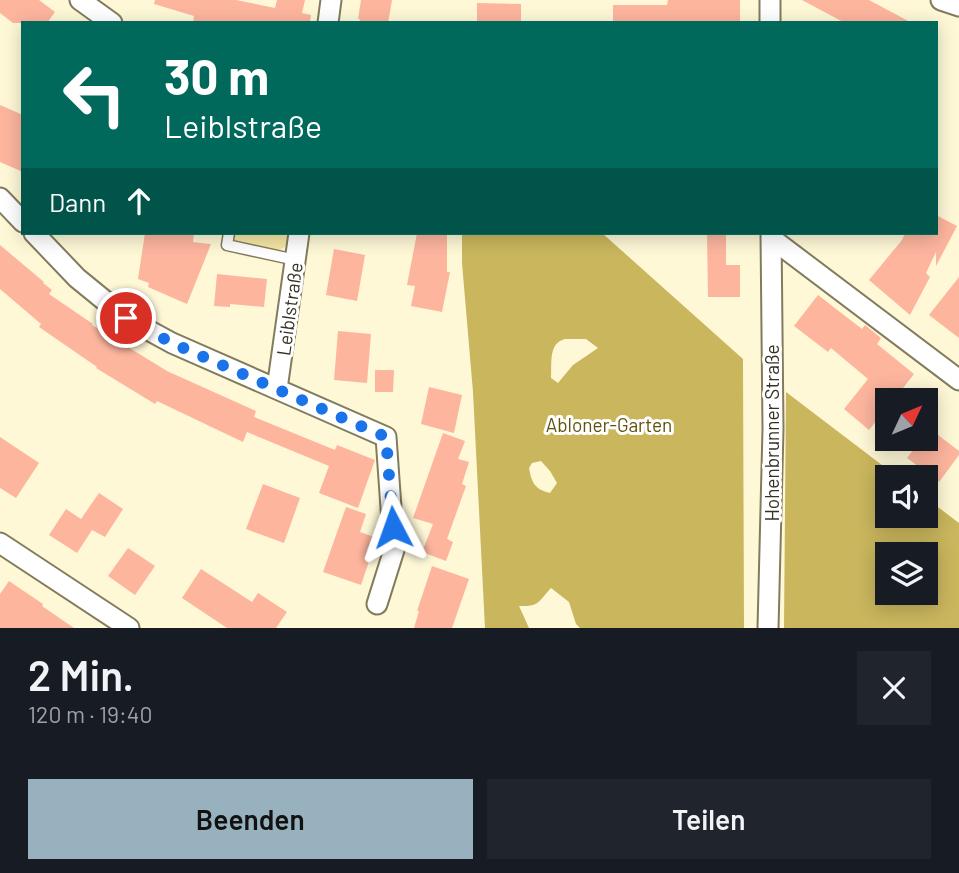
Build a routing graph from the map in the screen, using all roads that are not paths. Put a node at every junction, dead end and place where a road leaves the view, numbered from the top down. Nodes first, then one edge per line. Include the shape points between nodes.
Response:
1 (80, 0) edge
2 (331, 0) edge
3 (770, 0) edge
4 (941, 0) edge
5 (959, 6) edge
6 (109, 21) edge
7 (328, 21) edge
8 (771, 21) edge
9 (0, 198) edge
10 (21, 220) edge
11 (36, 235) edge
12 (229, 235) edge
13 (299, 235) edge
14 (771, 235) edge
15 (296, 260) junction
16 (959, 380) edge
17 (277, 389) junction
18 (0, 543) edge
19 (377, 604) dead end
20 (129, 628) edge
21 (768, 628) edge

1 - 6 street
2 - 7 street
3 - 8 street
4 - 5 street
9 - 10 street
11 - 17 street via 77,278 126,318
12 - 15 lane via 227,245
13 - 15 street, Leiblstraße
14 - 16 street, Hohenbrunner Straße
14 - 21 street, Hohenbrunner Straße
15 - 17 street, Leiblstraße
17 - 19 street via 386,437 394,550
18 - 20 street

